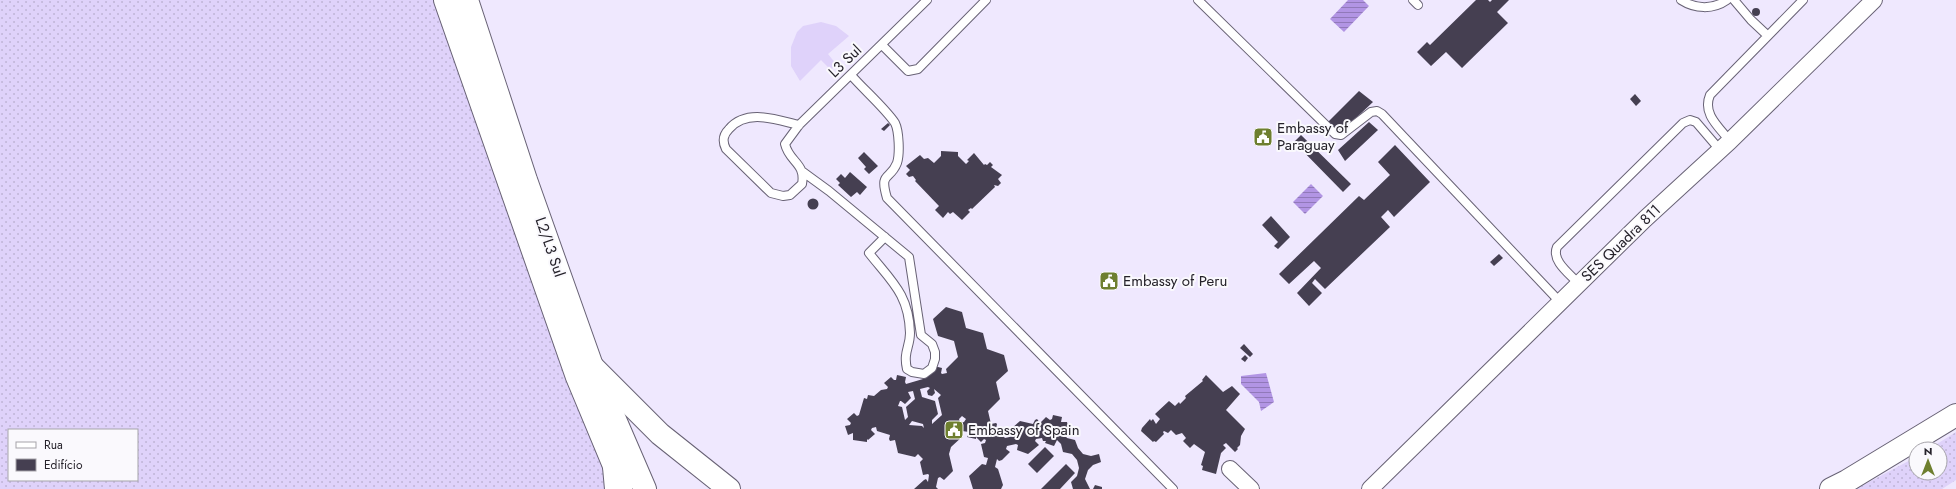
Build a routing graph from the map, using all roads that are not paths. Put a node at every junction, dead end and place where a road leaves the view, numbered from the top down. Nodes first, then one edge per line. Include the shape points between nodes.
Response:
1 (434, 0) edge
2 (445, 0) edge
3 (467, 0) edge
4 (477, 0) edge
5 (927, 0) edge
6 (986, 0) edge
7 (1198, 0) edge
8 (1681, 0) edge
9 (1727, 0) edge
10 (1734, 0) edge
11 (1803, 0) edge
12 (1868, 2) edge
13 (457, 34) junction
14 (1767, 35) junction
15 (480, 39) junction
16 (882, 45) junction
17 (851, 75) junction
18 (799, 125) junction
19 (1725, 145) junction
20 (803, 172) junction
21 (885, 237) junction
22 (1579, 284) junction
23 (915, 293) junction
24 (905, 300) junction
25 (1560, 302) junction
26 (922, 334) junction
27 (910, 335) junction
28 (592, 366) junction
29 (1956, 415) edge
30 (614, 467) junction
31 (1230, 469) dead end
32 (1246, 487) edge
33 (616, 489) edge
34 (624, 489) edge
35 (645, 489) edge
36 (729, 489) edge
37 (1173, 489) edge
38 (1370, 489) edge
39 (1831, 489) edge

1 - 13 main road
2 - 13 main road, L2/L3 Sul
3 - 15 main road, L2/L3 Sul
4 - 15 main road
5 - 16 lane, L3 Sul
6 - 16 lane via 914,70 908,71
7 - 25 lane via 1336,134 1341,135 1371,112 1377,111 1382,114
8 - 9 lane via 1696,7 1715,6
10 - 14 lane
11 - 14 lane
12 - 19 street, SES Quadra 811
13 - 30 main road, L2/L3 Sul via 577,376
14 - 19 lane via 1710,95 1707,102 1709,114
15 - 28 main road, L2/L3 Sul via 526,180
16 - 17 lane, L3 Sul
17 - 18 lane, L3 Sul
17 - 37 lane via 895,124 899,142 897,163 884,179 887,198
18 - 20 lane, L3 Sul via 785,144 788,154 800,165
18 - 20 lane via 754,116 732,124 723,139 726,149 771,193 790,195 802,184
19 - 22 street, SES Quadra 811
19 - 22 lane via 1696,122 1690,120 1683,123 1557,247 1556,258
20 - 21 lane
21 - 23 lane via 909,257
21 - 24 lane via 869,253
22 - 25 street, SES Quadra 811
23 - 24 lane
23 - 26 lane
24 - 27 lane via 910,320
25 - 38 street, SES Quadra 811
26 - 27 lane
26 - 27 lane via 932,344 935,352 932,368 924,374 912,372 907,368 905,358
28 - 35 main road, L2/L3 Sul
28 - 36 main road via 660,434
29 - 39 main road
30 - 33 main road
30 - 34 main road, L2/L3 Sul
31 - 32 street

